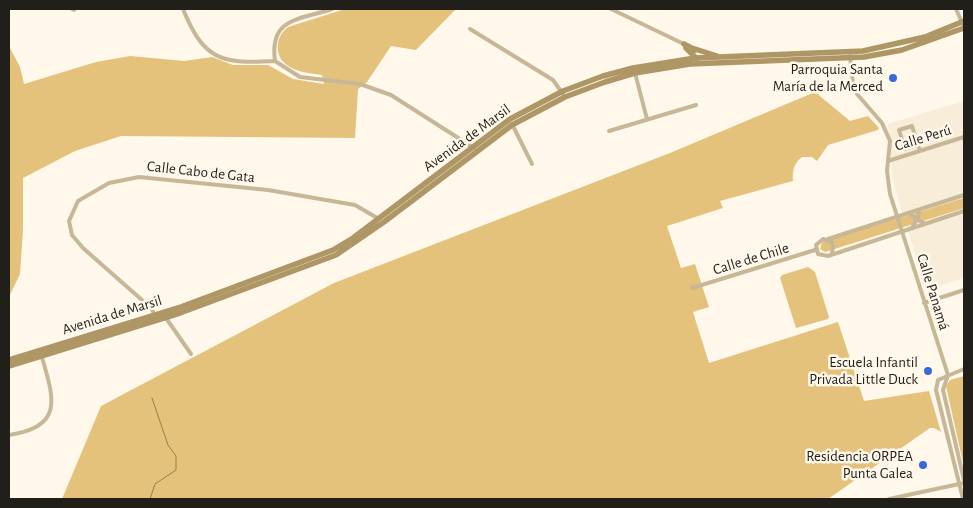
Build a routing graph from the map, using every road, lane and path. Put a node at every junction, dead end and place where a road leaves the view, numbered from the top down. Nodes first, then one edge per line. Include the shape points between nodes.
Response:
1 (183, 9) edge
2 (332, 9) edge
3 (611, 9) edge
4 (956, 9) edge
5 (964, 24) edge
6 (470, 29) dead end
7 (687, 47) junction
8 (850, 56) junction
9 (721, 57) junction
10 (695, 58) junction
11 (682, 60) junction
12 (275, 61) junction
13 (705, 63) junction
14 (690, 64) junction
15 (634, 71) junction
16 (564, 94) junction
17 (696, 105) dead end
18 (648, 119) junction
19 (511, 122) junction
20 (609, 131) dead end
21 (964, 138) edge
22 (918, 145) junction
23 (912, 146) junction
24 (475, 148) junction
25 (920, 151) junction
26 (914, 153) junction
27 (888, 161) junction
28 (532, 164) dead end
29 (964, 195) edge
30 (919, 210) junction
31 (964, 211) edge
32 (909, 213) junction
33 (898, 217) junction
34 (381, 220) junction
35 (924, 223) junction
36 (913, 226) junction
37 (902, 230) junction
38 (828, 239) junction
39 (816, 250) junction
40 (832, 253) junction
41 (692, 288) dead end
42 (964, 290) edge
43 (924, 303) junction
44 (155, 315) junction
45 (166, 318) junction
46 (41, 353) junction
47 (191, 354) dead end
48 (9, 360) edge
49 (9, 366) edge
50 (964, 369) edge
51 (948, 375) junction
52 (9, 435) edge
53 (964, 482) edge
54 (959, 485) junction
55 (889, 499) edge
56 (963, 499) edge

1 - 12 street via 203,46 220,58 233,62
2 - 12 street via 284,25 274,38
3 - 7 street
4 - 5 street
5 - 8 street, Avenida de Marsil
6 - 16 street via 553,80
7 - 9 street
7 - 10 street via 696,52
7 - 11 street
8 - 9 street, Avenida de Marsil
8 - 13 street, Avenida de Marsil
8 - 27 street, Calle Panamá via 857,94 882,123 890,141
9 - 10 street, Avenida de Marsil
10 - 11 street, Avenida de Marsil
10 - 13 street
10 - 14 street
11 - 15 street, Avenida de Marsil
12 - 24 street via 300,77 360,84 391,95
13 - 14 street, Avenida de Marsil
14 - 15 street, Avenida de Marsil
15 - 16 street, Avenida de Marsil
15 - 18 street
16 - 19 street, Avenida de Marsil
17 - 18 street
18 - 20 street
19 - 24 street, Avenida de Marsil
19 - 28 street
21 - 25 street, Calle Perú
22 - 23 street
22 - 23 street via 912,126 899,130 905,148
22 - 25 street
23 - 26 street
24 - 34 street, Avenida de Marsil
25 - 26 street, Calle Perú
26 - 27 street, Calle Perú
27 - 33 street, Calle Panamá via 888,182
29 - 30 street
30 - 32 street
30 - 35 street via 918,220
31 - 35 street
32 - 33 street
32 - 36 street via 914,217
33 - 37 street, Calle Panamá
33 - 38 street
34 - 44 street, Avenida de Marsil via 317,257
34 - 44 street, Calle Cabo de Gata via 354,205 268,190 139,176 109,183 78,201 69,221 72,235
34 - 45 street, Avenida de Marsil via 336,254 319,262
35 - 36 street
36 - 37 street
37 - 40 street
37 - 43 street, Calle Panamá
38 - 39 street via 818,241
38 - 40 street via 833,247
39 - 40 street via 822,257
39 - 41 street, Calle de Chile
42 - 43 street
43 - 51 street, Calle Panamá
44 - 46 street, Avenida de Marsil
45 - 46 street, Avenida de Marsil
45 - 47 street
46 - 48 street, Avenida de Marsil
46 - 49 street, Avenida de Marsil
46 - 52 street via 53,396 52,410 28,433
50 - 51 street
51 - 53 street via 943,390
51 - 54 street via 938,380 936,390
53 - 54 street
54 - 55 street
54 - 56 street

